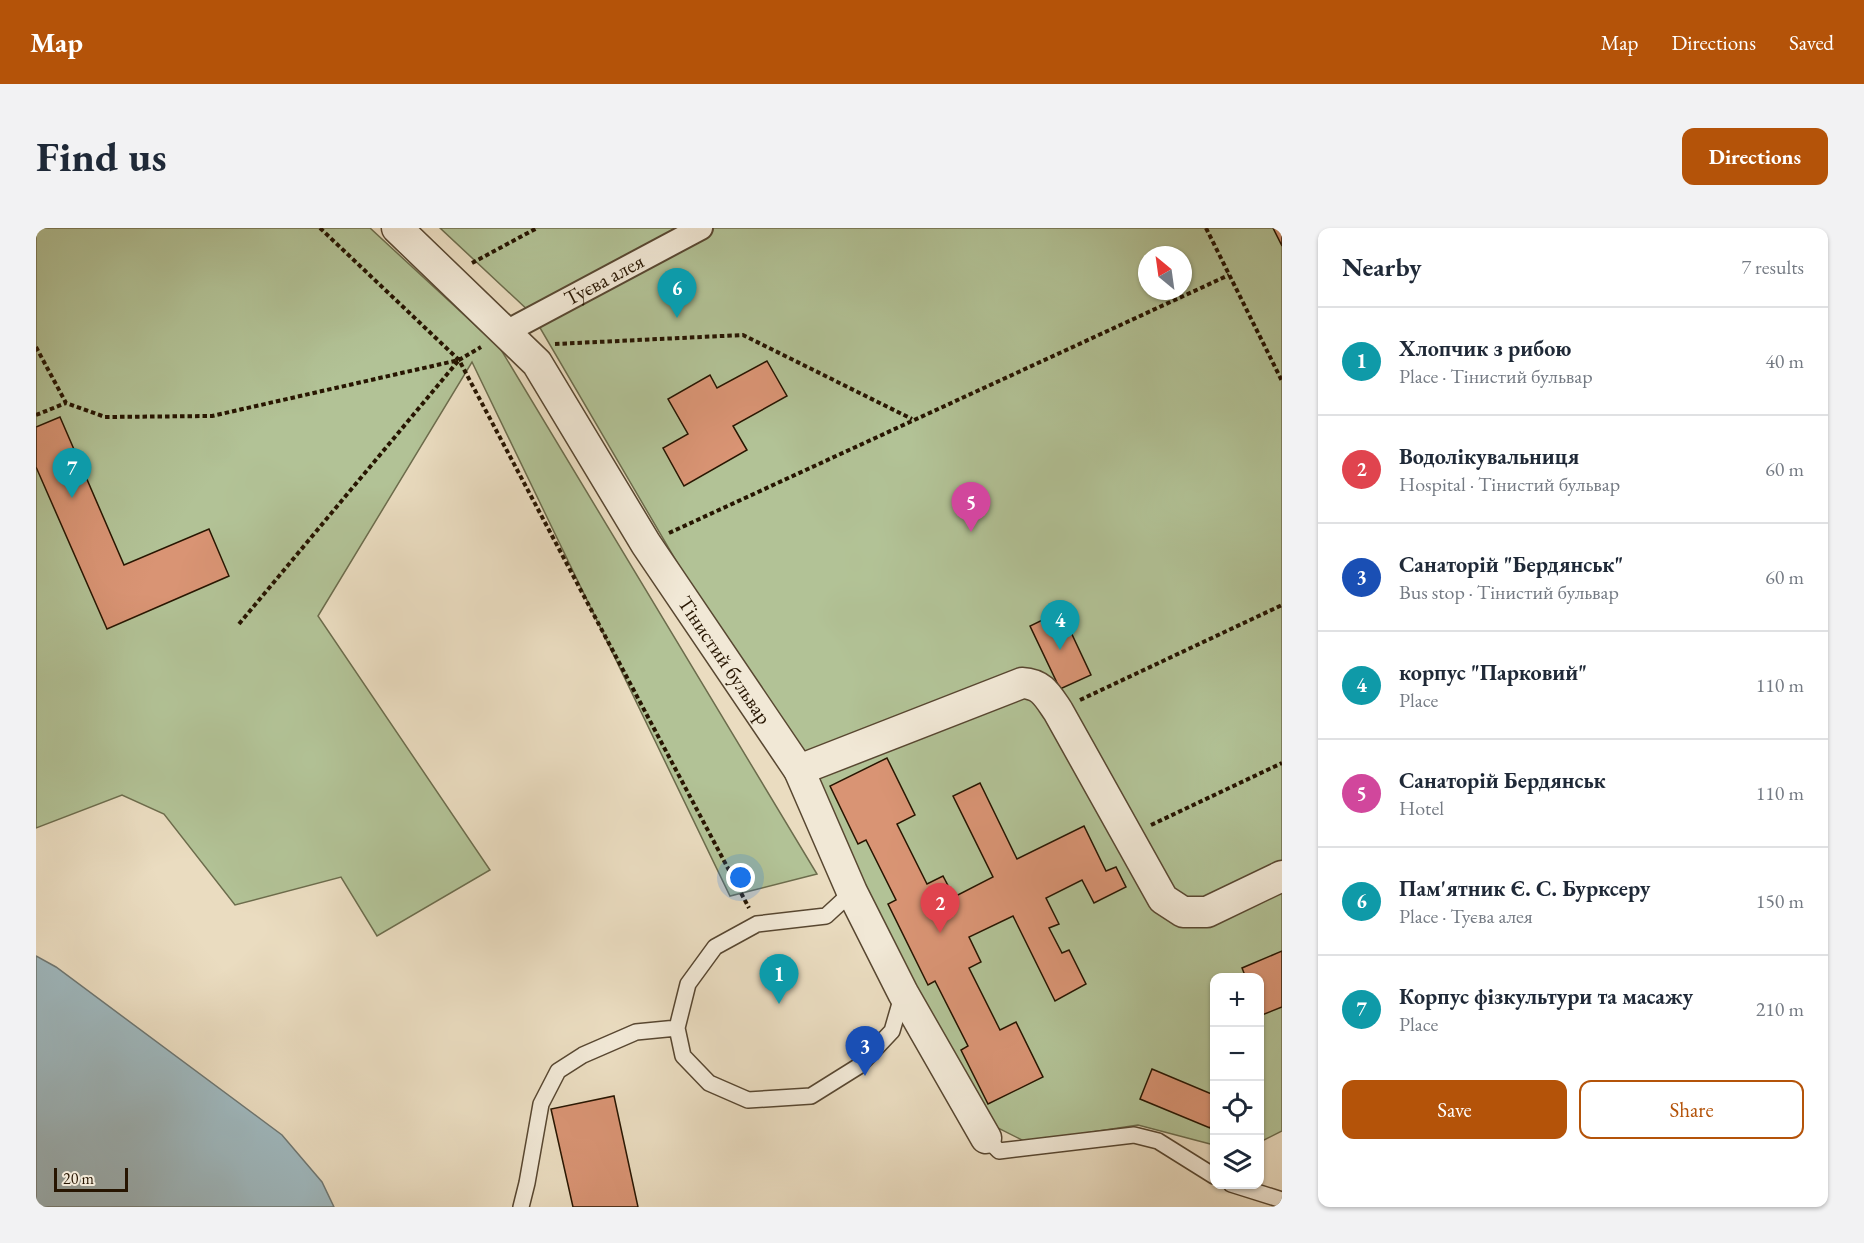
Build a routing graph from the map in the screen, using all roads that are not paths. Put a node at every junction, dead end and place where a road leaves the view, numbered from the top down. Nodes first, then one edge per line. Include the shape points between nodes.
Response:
1 (397, 228) edge
2 (701, 228) edge
3 (513, 339) junction
4 (799, 770) junction
5 (1282, 876) edge
6 (852, 892) junction
7 (903, 993) junction
8 (676, 1028) junction
9 (986, 1138) joint
10 (1210, 1173) edge
11 (1245, 1189) edge
12 (1282, 1200) edge
13 (521, 1207) edge

1 - 3 street, Тінистий бульвар
2 - 3 street, Туєва алея
3 - 4 street, Тінистий бульвар via 537,363 646,544
4 - 5 street via 1022,683 1034,684 1058,711 1163,898 1183,912 1207,912
4 - 6 street, Тінистий бульвар
6 - 7 street, Тінистий бульвар
6 - 8 lane via 826,916 757,924 715,947 688,984
7 - 8 lane via 892,1031 859,1066 811,1096 748,1100 709,1083 683,1056
7 - 9 street, Тінистий бульвар
8 - 13 lane via 636,1032 583,1055 558,1071 541,1104
9 - 10 lane via 999,1151 1134,1135 1158,1141
11 - 12 lane

